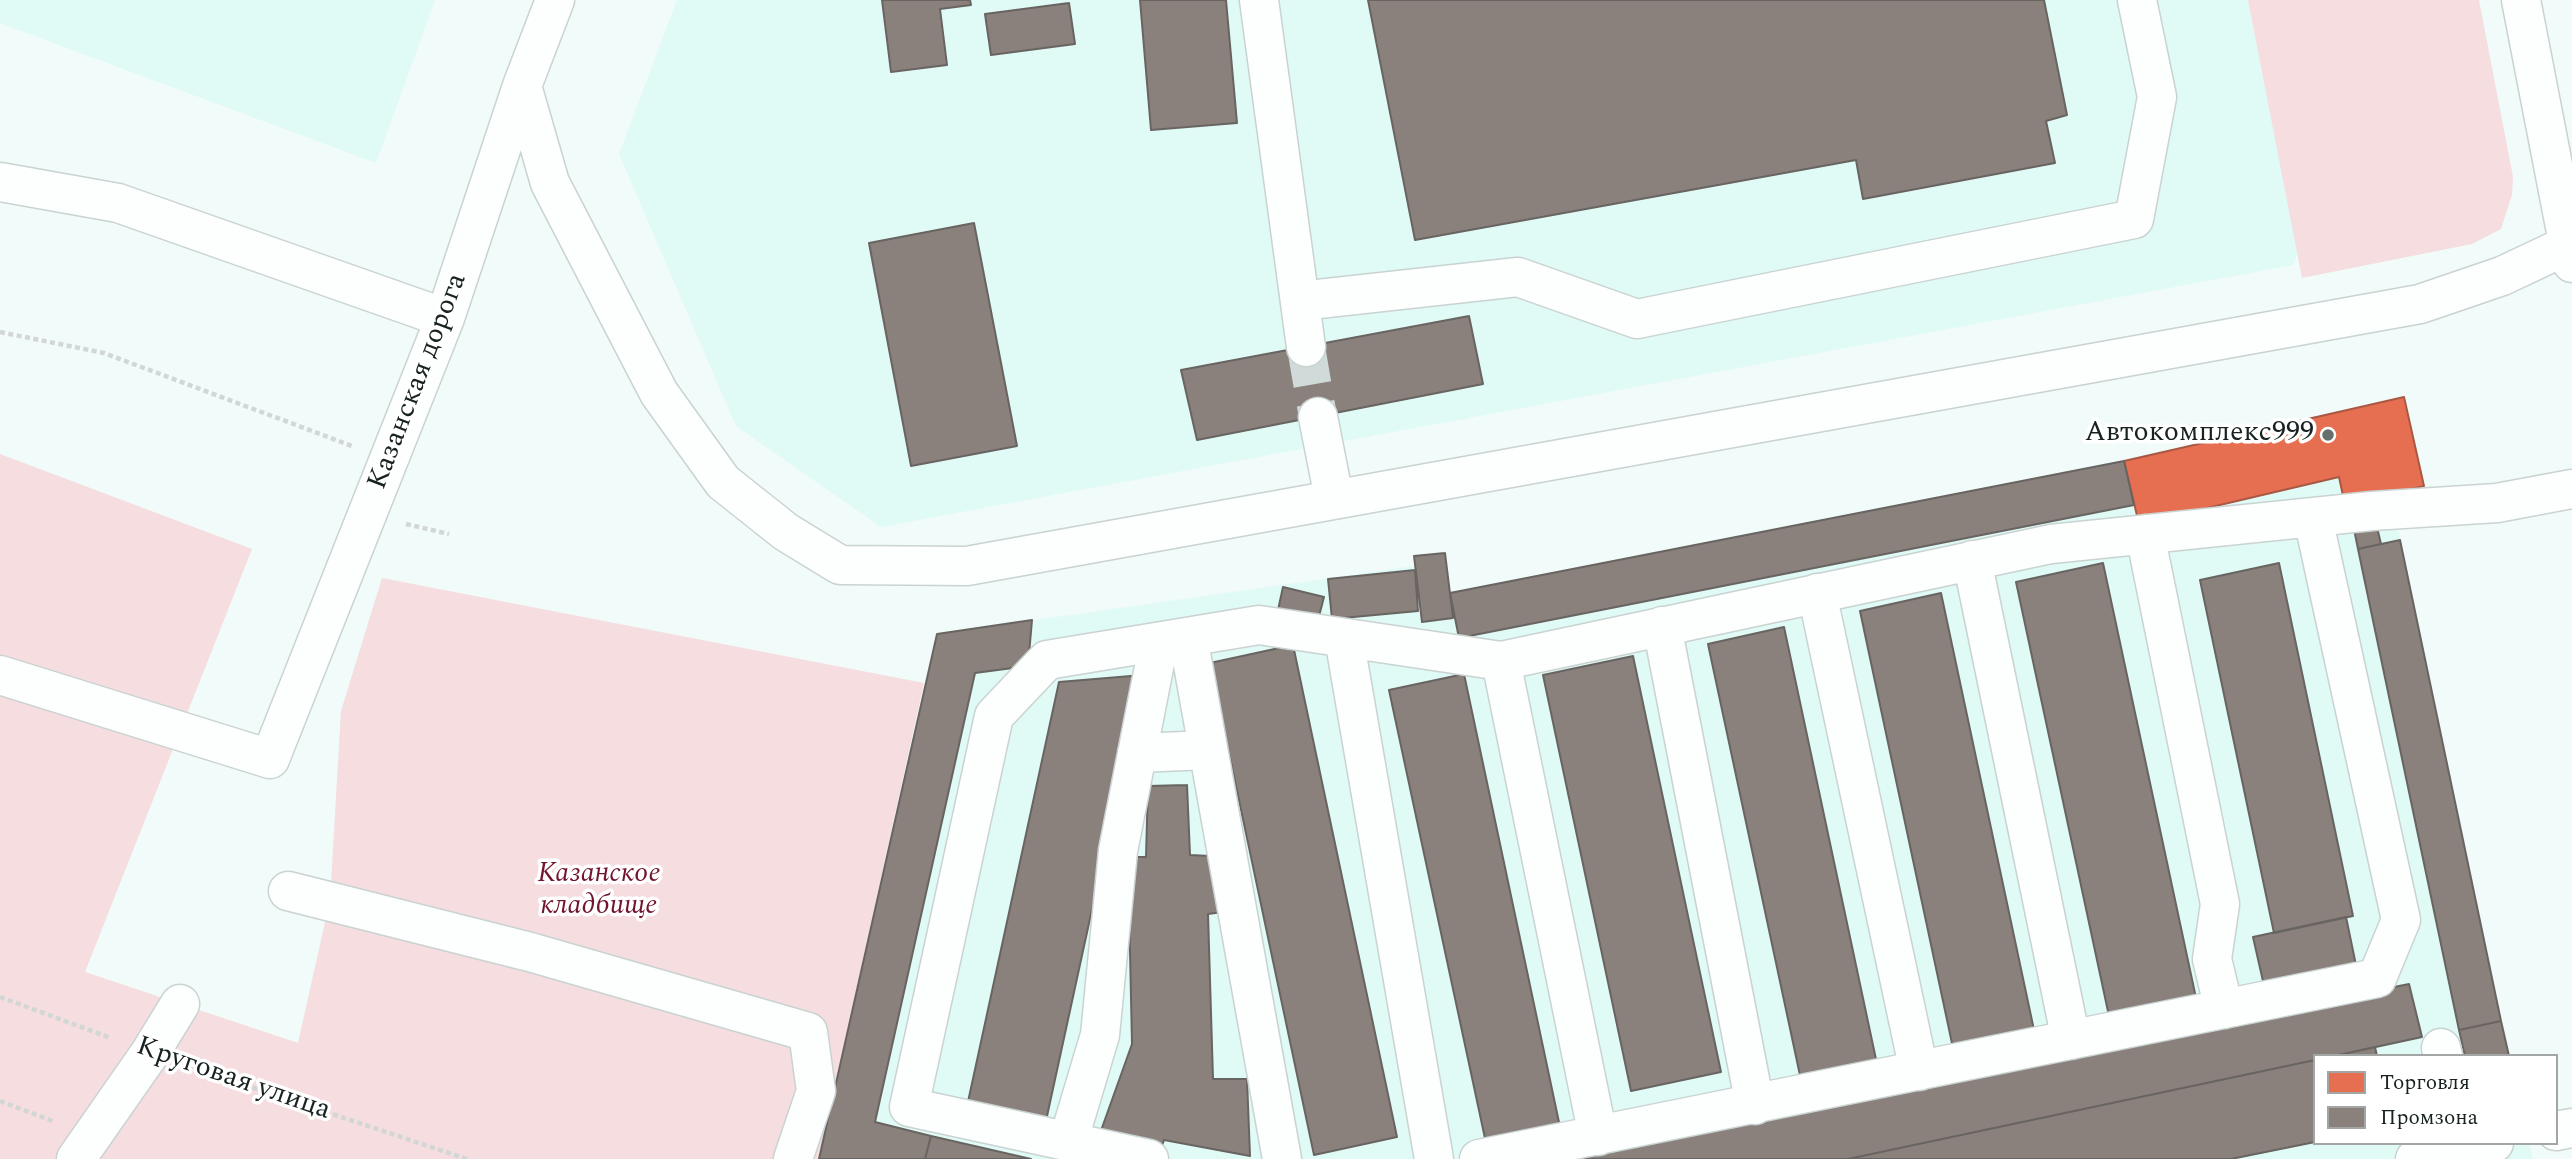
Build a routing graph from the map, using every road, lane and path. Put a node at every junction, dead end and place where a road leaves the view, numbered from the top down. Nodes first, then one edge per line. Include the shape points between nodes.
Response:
1 (555, 0) edge
2 (1259, 0) edge
3 (2137, 0) edge
4 (2521, 0) edge
5 (522, 86) junction
6 (0, 182) edge
7 (2570, 254) edge
8 (1300, 301) junction
9 (445, 318) junction
10 (0, 332) edge
11 (1306, 347) tunnel mouth
12 (1318, 417) tunnel mouth
13 (388, 460) junction
14 (2572, 489) edge
15 (1334, 498) junction
16 (2313, 518) junction
17 (2145, 534) junction
18 (1972, 560) junction
19 (1817, 593) junction
20 (1662, 626) junction
21 (1344, 638) junction
22 (1173, 639) junction
23 (1502, 660) junction
24 (0, 675) edge
25 (1208, 750) junction
26 (1137, 753) junction
27 (288, 891) dead end
28 (0, 997) edge
29 (180, 1004) dead end
30 (2224, 1009) junction
31 (2071, 1040) junction
32 (150, 1053) junction
33 (1919, 1071) junction
34 (0, 1101) edge
35 (1755, 1105) junction
36 (1598, 1136) junction
37 (1069, 1142) junction
38 (85, 1148) edge
39 (2471, 1149) edge
40 (467, 1159) edge
41 (793, 1159) edge
42 (1149, 1159) edge
43 (1282, 1159) edge
44 (1434, 1159) edge
45 (1479, 1159) edge
46 (2415, 1159) edge

1 - 5 street, Казанская дорога
2 - 8 street
3 - 8 street via 2157,97 2134,219 1637,318 1518,277
4 - 7 street
5 - 9 street, Казанская дорога
5 - 15 street via 550,183 659,393 723,482 786,532 840,565 967,566
6 - 9 street via 118,203
7 - 15 street via 2420,304
8 - 11 street
9 - 13 street, Казанская дорога
10 - 13 path via 104,353
12 - 15 street
13 - 24 street, Казанская дорога via 270,759
14 - 16 street via 2497,503
16 - 17 street
16 - 30 street via 2401,920 2377,978
17 - 18 street via 2051,544
17 - 30 street via 2220,904 2212,959
18 - 19 street
18 - 31 street
19 - 20 street
19 - 33 street
20 - 23 street
20 - 35 street
21 - 22 street via 1259,625
21 - 23 street
21 - 44 street
22 - 25 street
22 - 26 street
22 - 37 street via 1047,660 993,716 909,1107
23 - 36 street
25 - 26 street
25 - 43 street
26 - 37 street via 1118,851 1100,1035
27 - 41 street via 530,952 808,1032 816,1091
28 - 32 path, Круговая улица
29 - 32 street
30 - 31 street
31 - 33 street
32 - 38 street
32 - 40 path, Круговая улица
33 - 35 street
34 - 38 path
35 - 36 street
36 - 45 street
37 - 42 street
39 - 46 street

